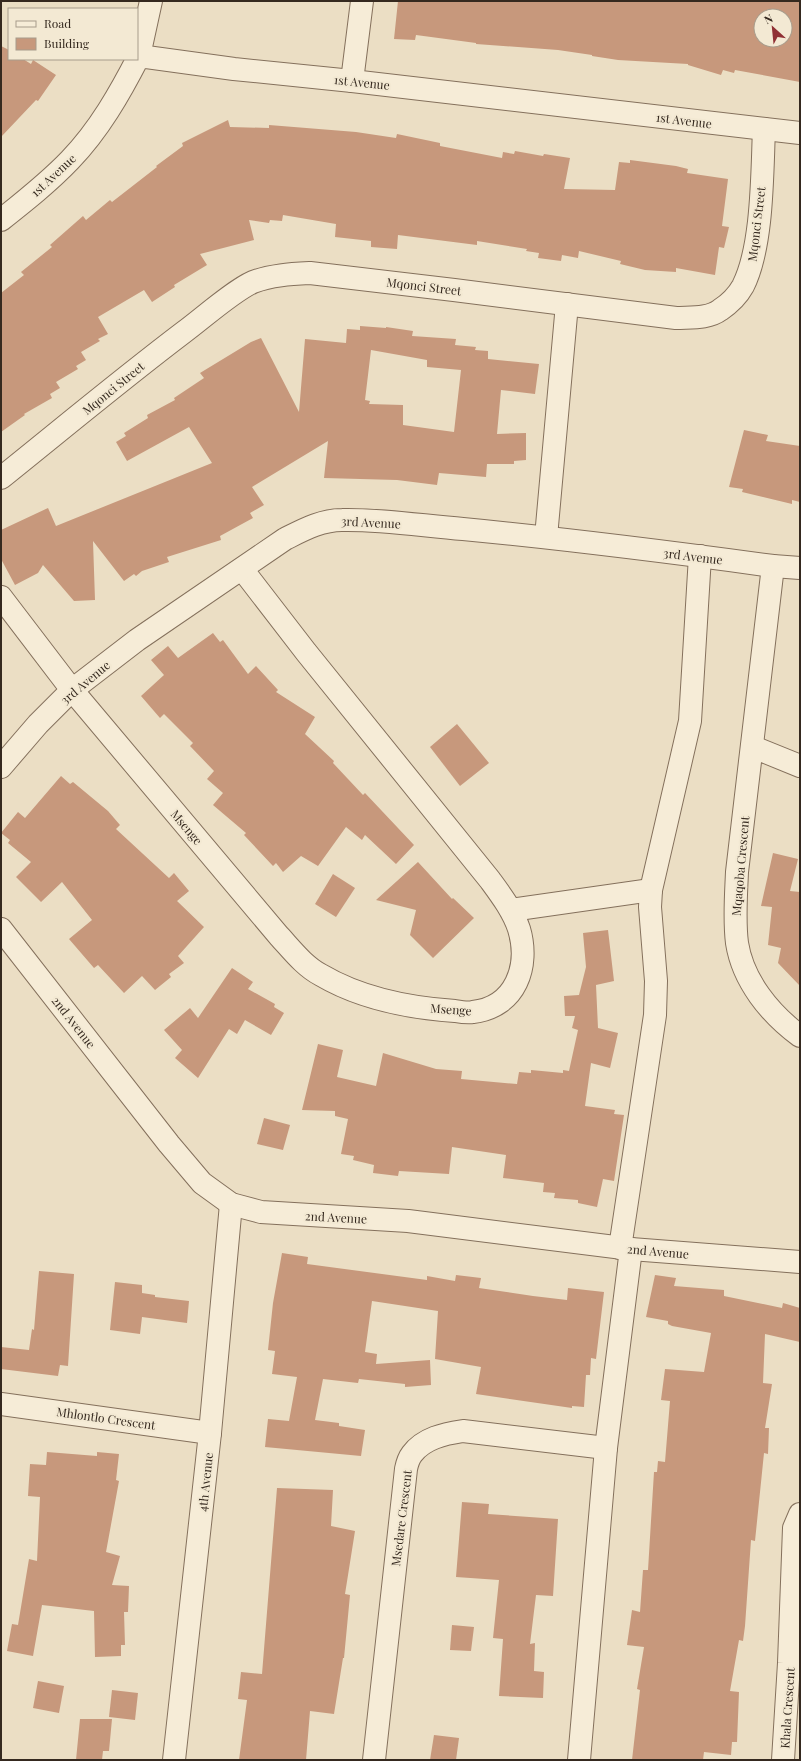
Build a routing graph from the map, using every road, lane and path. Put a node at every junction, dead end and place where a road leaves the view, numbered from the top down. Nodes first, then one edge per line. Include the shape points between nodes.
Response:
1 (151, 1) edge
2 (362, 1) edge
3 (139, 56) joint
4 (137, 60) edge
5 (352, 81) junction
6 (764, 129) junction
7 (800, 133) edge
8 (1, 220) edge
9 (567, 304) junction
10 (1, 478) edge
11 (546, 537) junction
12 (700, 556) junction
13 (773, 566) junction
14 (800, 568) edge
15 (242, 569) junction
16 (1, 597) edge
17 (72, 690) junction
18 (753, 747) junction
19 (800, 766) edge
20 (1, 767) edge
21 (652, 890) junction
22 (511, 910) junction
23 (1, 929) edge
24 (800, 1036) edge
25 (231, 1204) junction
26 (625, 1249) junction
27 (800, 1262) edge
28 (1, 1404) edge
29 (210, 1433) junction
30 (606, 1448) junction
31 (800, 1514) edge
32 (174, 1760) edge
33 (374, 1760) edge
34 (579, 1760) edge
35 (783, 1760) edge

1 - 3 street
2 - 5 street
3 - 5 street, 1st Avenue
4 - 8 street, 1st Avenue via 125,84 88,140 38,191
5 - 6 street, 1st Avenue
6 - 7 street, 1st Avenue
6 - 9 street, Mqonci Street via 757,233 750,266 742,286 732,301 719,311 703,316 676,318
9 - 10 street, Mqonci Street via 310,273 253,282 140,366
9 - 11 street
11 - 12 street, 3rd Avenue
11 - 15 street, 3rd Avenue via 342,520 309,527 285,539
12 - 13 street, 3rd Avenue
12 - 21 street via 690,721
13 - 14 street, 3rd Avenue
13 - 18 street, Mqaqoba Crescent
15 - 17 street, 3rd Avenue via 138,640
15 - 22 street, Msenge via 490,880
16 - 17 street
17 - 20 street, 3rd Avenue
17 - 22 street, Msenge via 279,936 302,962 321,975 382,999 438,1010 473,1012 493,1006 508,996 516,984 522,965 523,946
18 - 19 street
18 - 24 street, Mqaqoba Crescent via 737,872 737,944 742,963 754,988 766,1004
21 - 22 street
21 - 26 street via 650,907 656,981 655,1015
23 - 25 street, 2nd Avenue via 169,1144 202,1183
25 - 26 street, 2nd Avenue via 260,1212 408,1221
25 - 29 street, 4th Avenue
26 - 27 street, 2nd Avenue
26 - 30 street
28 - 29 street, Mhlontlo Crescent
29 - 32 street, 4th Avenue
30 - 33 street, Msedare Crescent via 463,1431 440,1435 423,1444 411,1455 406,1469
30 - 34 street
31 - 35 street, Khala Crescent via 794,1528

